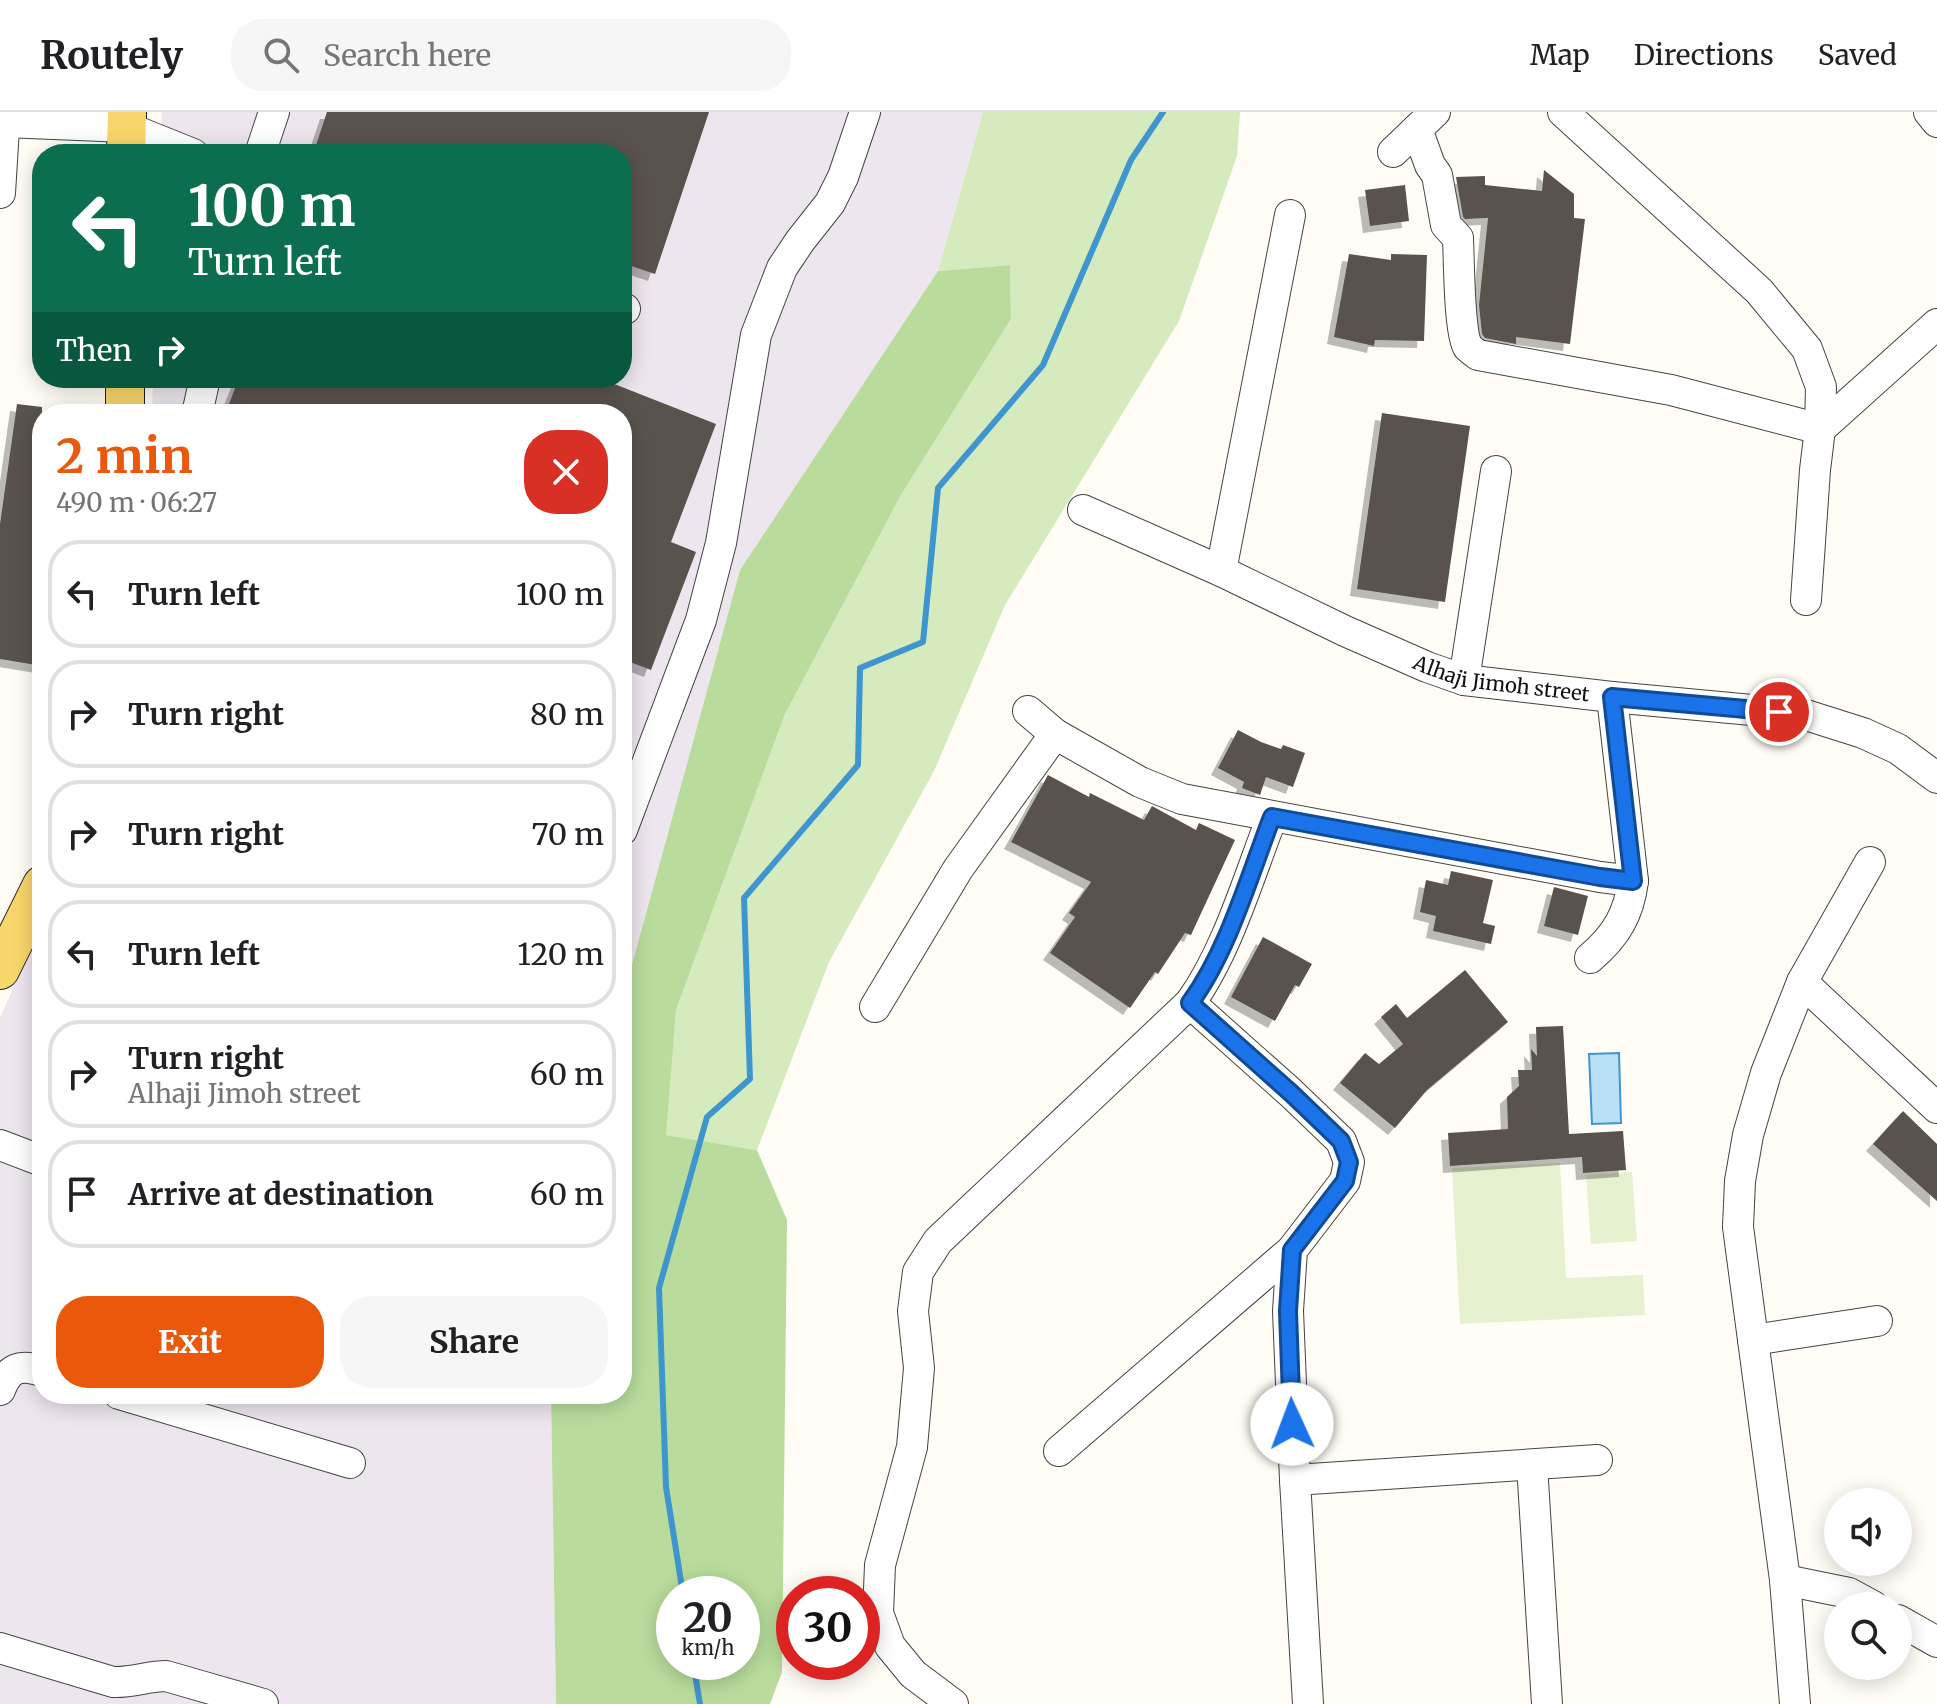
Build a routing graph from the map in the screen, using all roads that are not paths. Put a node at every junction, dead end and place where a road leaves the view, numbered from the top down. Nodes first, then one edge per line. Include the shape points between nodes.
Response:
1 (274, 112) edge
2 (865, 112) edge
3 (1563, 112) edge
4 (1929, 112) edge
5 (5, 117) edge
6 (1426, 121) edge
7 (1937, 122) edge
8 (127, 131) edge
9 (164, 144) edge
10 (263, 144) edge
11 (1393, 152) dead end
12 (0, 193) edge
13 (1290, 215) dead end
14 (1937, 324) edge
15 (1820, 429) junction
16 (1496, 471) dead end
17 (1083, 510) dead end
18 (1221, 571) junction
19 (1806, 600) dead end
20 (1464, 680) junction
21 (1612, 697) junction
22 (1028, 711) dead end
23 (1055, 734) junction
24 (1937, 778) edge
25 (632, 803) edge
26 (1272, 817) junction
27 (1870, 862) dead end
28 (1633, 881) junction
29 (32, 905) edge
30 (1590, 958) dead end
31 (0, 970) edge
32 (1802, 982) junction
33 (1190, 1003) junction
34 (875, 1007) dead end
35 (1937, 1108) edge
36 (0, 1145) edge
37 (32, 1157) edge
38 (1292, 1250) junction
39 (1877, 1321) dead end
40 (1753, 1340) junction
41 (32, 1368) edge
42 (0, 1390) edge
43 (152, 1404) edge
44 (1059, 1451) dead end
45 (1597, 1460) dead end
46 (350, 1463) dead end
47 (1532, 1465) junction
48 (1295, 1480) junction
49 (1785, 1580) junction
50 (1844, 1592) edge
51 (1912, 1628) edge
52 (1937, 1642) edge
53 (0, 1665) edge
54 (124, 1704) edge
55 (263, 1704) edge
56 (953, 1704) edge
57 (1308, 1704) edge
58 (1547, 1704) edge
59 (1795, 1704) edge

1 - 10 street
2 - 25 street via 843,177 782,268 756,335 721,543 701,620
3 - 15 street via 1759,291 1807,349 1821,387
4 - 7 street
5 - 8 street
5 - 12 street
6 - 11 street
6 - 15 street via 1430,165 1437,175 1446,225 1458,238 1469,349 1478,355 1671,390
8 - 9 street
13 - 18 street
14 - 15 street
15 - 19 street
16 - 20 street
17 - 18 street, Alhaji Jimoh street
18 - 20 street, Alhaji Jimoh street
20 - 21 street, Alhaji Jimoh street
21 - 24 street, Alhaji Jimoh street via 1806,715 1898,749
21 - 28 street
22 - 23 street
23 - 26 street via 1140,782 1182,799
23 - 34 street via 958,869
26 - 28 street
26 - 33 street via 1206,981
27 - 32 street
28 - 30 street via 1631,901 1618,927
29 - 31 main road
32 - 35 street
32 - 40 street via 1766,1073 1740,1181 1738,1227
33 - 38 street via 1341,1141 1349,1162 1345,1181
33 - 56 street via 938,1241 918,1272 913,1311 919,1368 912,1447 880,1565 878,1613 890,1646 913,1674
36 - 37 street
38 - 44 street
38 - 48 street via 1288,1311
39 - 40 street
40 - 49 street
41 - 42 street via 12,1371
43 - 46 street
45 - 47 street
47 - 48 street
47 - 58 street
48 - 57 street
49 - 50 street
49 - 59 street
51 - 52 street
53 - 54 street
53 - 55 street via 113,1682 166,1676

